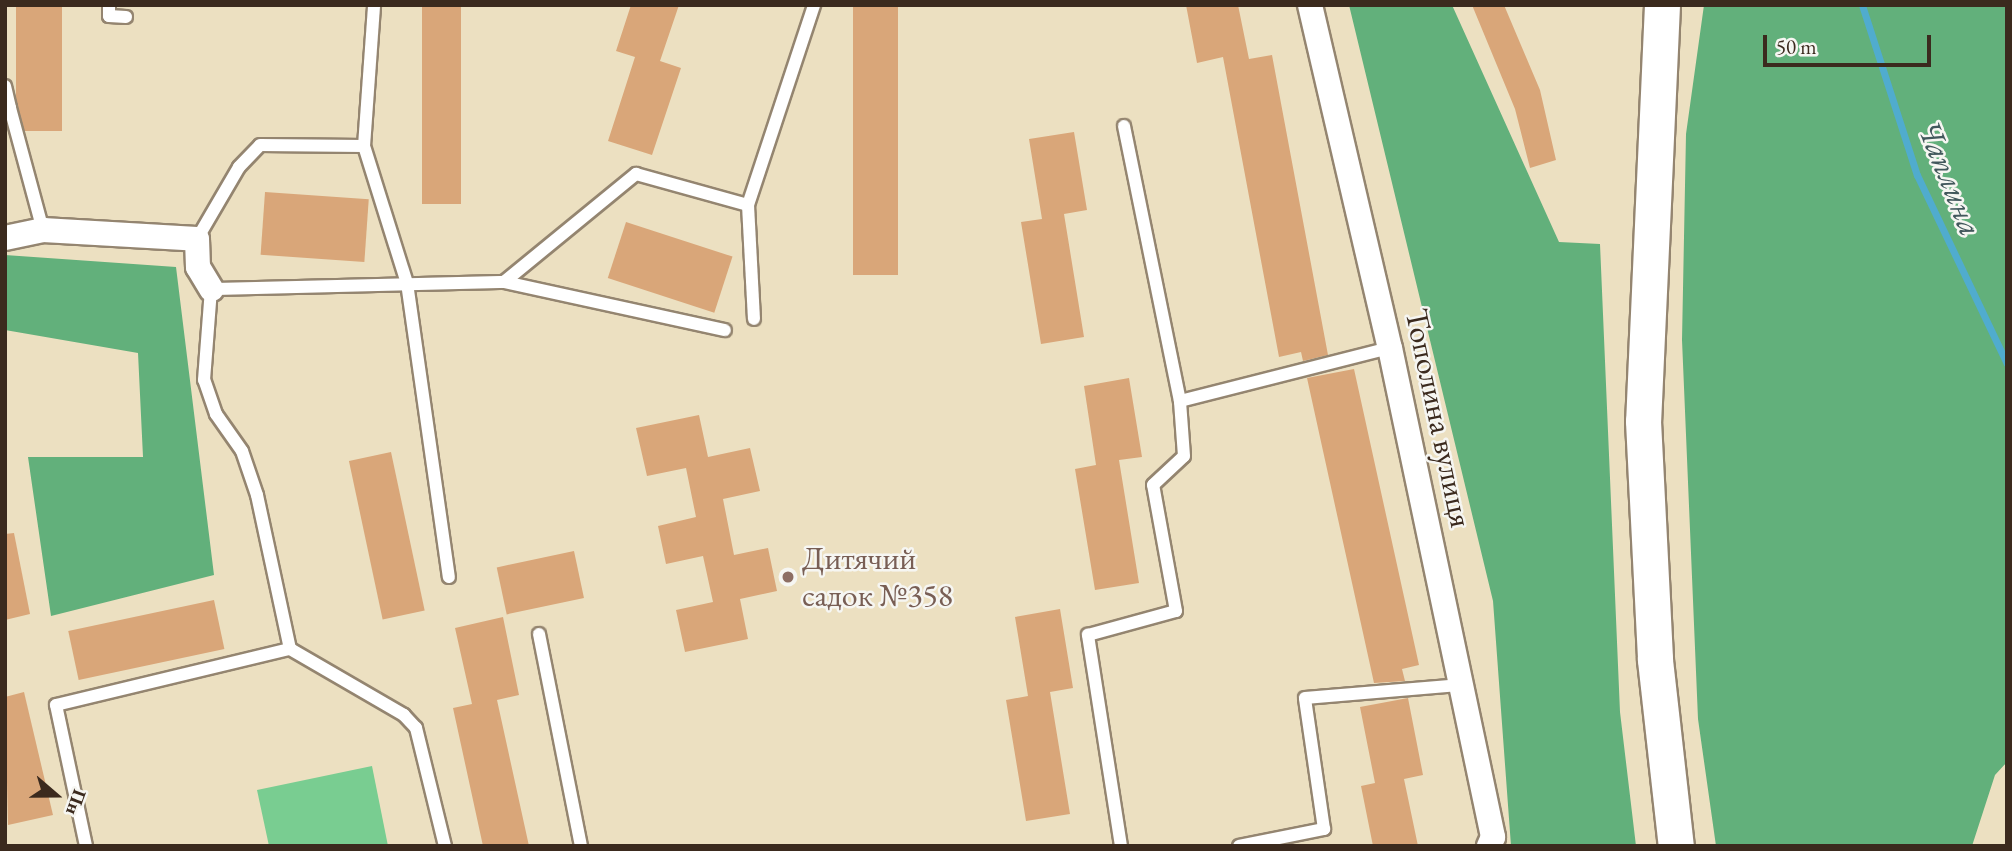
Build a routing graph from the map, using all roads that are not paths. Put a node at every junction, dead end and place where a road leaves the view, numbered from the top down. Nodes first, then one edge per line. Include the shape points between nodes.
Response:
1 (109, 5) edge
2 (374, 5) edge
3 (814, 5) edge
4 (1310, 5) edge
5 (1662, 5) edge
6 (126, 17) dead end
7 (5, 86) edge
8 (8, 108) edge
9 (1124, 126) dead end
10 (365, 146) junction
11 (748, 205) junction
12 (43, 230) junction
13 (5, 238) edge
14 (197, 239) junction
15 (505, 282) junction
16 (407, 283) junction
17 (211, 289) junction
18 (754, 318) dead end
19 (724, 330) dead end
20 (1390, 348) junction
21 (1181, 401) junction
22 (449, 577) dead end
23 (539, 634) dead end
24 (290, 649) junction
25 (1461, 685) junction
26 (86, 846) edge
27 (445, 846) edge
28 (581, 846) edge
29 (1121, 846) edge
30 (1239, 846) edge
31 (1489, 846) edge
32 (1675, 846) edge

1 - 6 lane via 109,16
2 - 10 lane
3 - 11 lane
4 - 20 street, Тополина вулиця
5 - 32 main road via 1643,421 1656,660
7 - 8 lane
8 - 12 lane
9 - 21 lane
10 - 14 lane via 260,145 239,167
10 - 16 lane
11 - 15 lane via 636,174
11 - 18 lane
12 - 13 street
12 - 14 street
14 - 17 street via 198,267
15 - 16 lane
15 - 19 lane
16 - 17 lane
16 - 22 lane
17 - 24 lane via 204,380 216,414 242,451 257,495
20 - 21 lane
20 - 25 street, Тополина вулиця
21 - 29 lane via 1184,456 1153,485 1176,611 1088,635
23 - 28 lane
24 - 26 lane via 56,705
24 - 27 lane via 404,715 416,728
25 - 30 lane via 1305,698 1324,829
25 - 31 street, Тополина вулиця via 1493,837

